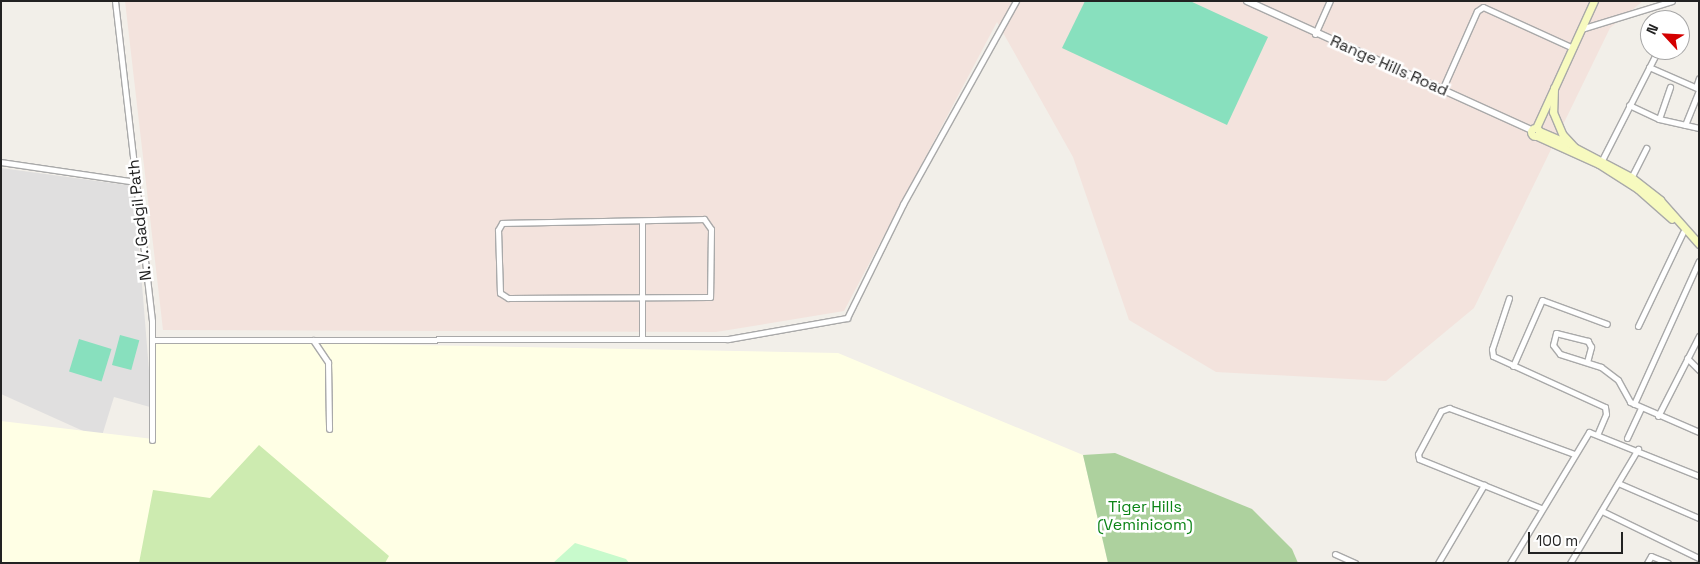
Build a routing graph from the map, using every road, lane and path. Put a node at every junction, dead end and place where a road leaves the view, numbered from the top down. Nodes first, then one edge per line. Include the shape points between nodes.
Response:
1 (115, 1) edge
2 (1016, 1) edge
3 (1247, 1) edge
4 (1330, 1) edge
5 (1594, 1) edge
6 (1672, 1) edge
7 (1581, 29) junction
8 (1316, 34) junction
9 (1572, 48) junction
10 (1653, 60) edge
11 (1649, 67) junction
12 (1699, 78) edge
13 (1670, 87) dead end
14 (1554, 88) junction
15 (1698, 89) edge
16 (1442, 90) junction
17 (1630, 105) junction
18 (1659, 119) junction
19 (1685, 125) junction
20 (1699, 128) edge
21 (1536, 131) junction
22 (1574, 146) junction
23 (1646, 148) dead end
24 (1, 162) edge
25 (1601, 162) junction
26 (1630, 180) junction
27 (136, 182) junction
28 (642, 220) junction
29 (1683, 232) junction
30 (1699, 244) edge
31 (1699, 250) edge
32 (1699, 261) edge
33 (642, 298) junction
34 (1510, 298) dead end
35 (1607, 324) dead end
36 (1638, 326) dead end
37 (1699, 336) edge
38 (152, 340) junction
39 (313, 340) junction
40 (642, 340) junction
41 (1687, 358) junction
42 (1587, 362) junction
43 (1513, 366) junction
44 (1699, 370) edge
45 (1634, 404) junction
46 (1641, 408) junction
47 (1658, 416) junction
48 (329, 429) dead end
49 (1699, 432) edge
50 (1598, 433) junction
51 (1628, 438) dead end
52 (152, 440) dead end
53 (1638, 449) junction
54 (1574, 454) junction
55 (1699, 476) edge
56 (1618, 483) junction
57 (1484, 485) junction
58 (1541, 508) junction
59 (1602, 511) junction
60 (1699, 518) edge
61 (1334, 554) dead end
62 (1699, 558) edge
63 (1355, 563) edge
64 (1438, 563) edge
65 (1510, 563) edge
66 (1570, 563) edge
67 (1647, 563) edge
68 (1668, 563) edge

1 - 27 street, N. V. Gadgil Path
2 - 40 street via 903,204 847,318 728,339
3 - 8 street, Range Hills Road
4 - 8 street
5 - 7 main road
6 - 7 street
7 - 9 main road
8 - 16 street, Range Hills Road
9 - 14 main road
9 - 16 street via 1483,7 1477,11
10 - 11 street
11 - 15 street
11 - 17 street
12 - 15 street
13 - 18 street
14 - 21 main road
14 - 22 main road via 1555,118 1563,135
15 - 19 street
16 - 21 street, Range Hills Road
17 - 18 street
17 - 25 street
18 - 19 street
19 - 20 street
21 - 22 main road, Range Hills Road
21 - 25 main road via 1584,157
22 - 25 main road, Range Hills Road
23 - 26 street
24 - 27 street
25 - 26 main road
26 - 29 main road
26 - 30 main road via 1660,200
27 - 38 street, N. V. Gadgil Path
28 - 33 street
28 - 33 street via 704,219 711,230 710,297
28 - 33 street via 505,222 498,230 500,293 505,298
29 - 31 main road
29 - 36 street
32 - 45 street
33 - 40 street
34 - 43 street via 1491,352 1495,358
35 - 43 street via 1542,300
37 - 41 street
38 - 39 street
38 - 52 street, N. V. Gadgil Path
39 - 40 street
39 - 48 street via 328,362
41 - 44 street
41 - 47 street
42 - 42 street via 1555,350 1553,339 1556,333 1588,341 1591,347
42 - 45 street via 1601,367 1618,380
43 - 50 street via 1604,407 1606,414
45 - 46 street
46 - 47 street
46 - 51 street
47 - 49 street
50 - 53 street
50 - 54 street via 1589,432
53 - 55 street
53 - 56 street
54 - 57 street via 1445,408 1418,458
54 - 58 street
56 - 59 street
56 - 60 street
57 - 58 street
57 - 64 street
58 - 65 street
59 - 62 street
59 - 66 street
61 - 63 street
67 - 68 street via 1651,556

